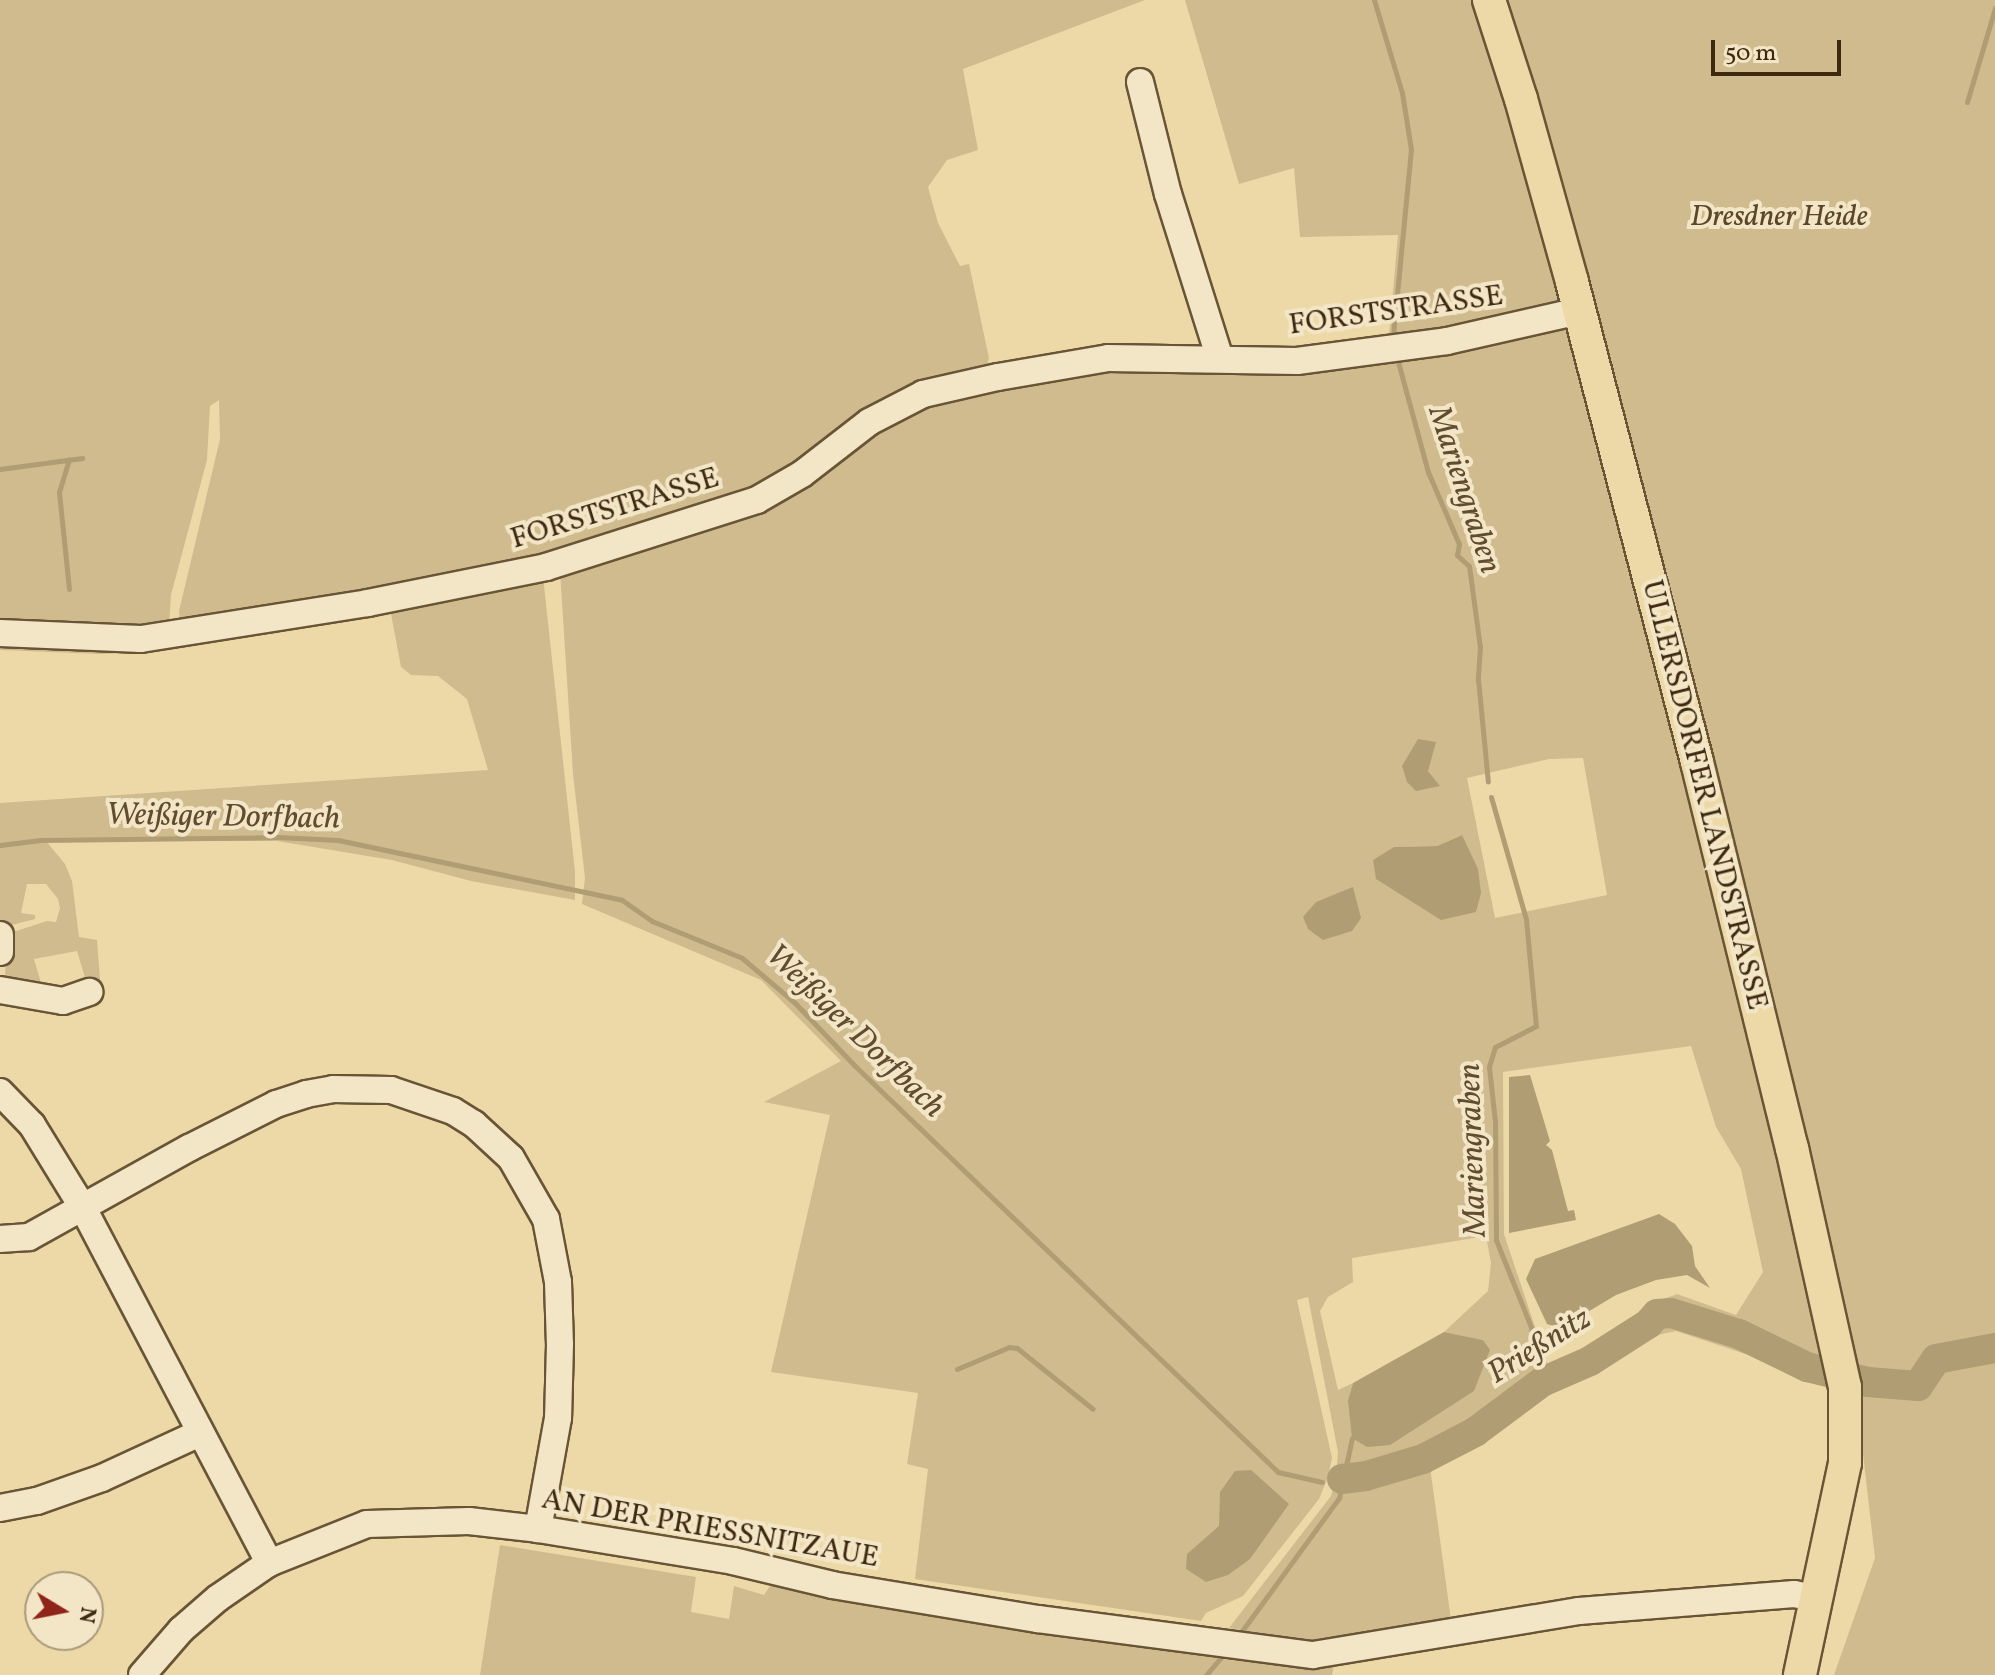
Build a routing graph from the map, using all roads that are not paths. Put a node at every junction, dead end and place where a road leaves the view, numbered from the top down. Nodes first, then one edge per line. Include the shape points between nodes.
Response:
1 (1489, 0) edge
2 (1140, 82) dead end
3 (1579, 311) junction
4 (1220, 359) junction
5 (0, 633) edge
6 (0, 935) edge
7 (0, 952) edge
8 (0, 990) edge
9 (78, 1000) dead end
10 (0, 1092) edge
11 (83, 1208) junction
12 (0, 1239) edge
13 (200, 1433) junction
14 (0, 1508) edge
15 (538, 1529) junction
16 (269, 1563) junction
17 (1815, 1598) junction
18 (142, 1675) edge
19 (1800, 1675) edge

1 - 3 main road, ULLERSDORFER LANDSTRASSE
2 - 4 street via 1168,194
3 - 4 street, FORSTSTRASSE via 1447,341 1297,361
3 - 17 main road, ULLERSDORFER LANDSTRASSE via 1781,1101 1841,1372 1845,1463
4 - 5 street, FORSTSTRASSE via 1108,358 923,394 869,422 802,474 757,500 546,567 368,603 141,639
6 - 7 street
8 - 9 street
10 - 11 street via 32,1125
11 - 12 street via 29,1237
11 - 13 street
11 - 15 street via 212,1136 306,1094 391,1090 453,1111 474,1124 511,1158 531,1189 546,1219 558,1282 558,1418
13 - 14 street via 102,1478
13 - 16 street
15 - 16 street, AN DER PRIESSNITZAUE via 469,1521 367,1524
15 - 17 street, AN DER PRIESSNITZAUE via 733,1561 876,1592 1313,1655 1579,1611 1794,1594
16 - 18 street, AN DER PRIESSNITZAUE via 190,1622
17 - 19 main road, ULLERSDORFER LANDSTRASSE

